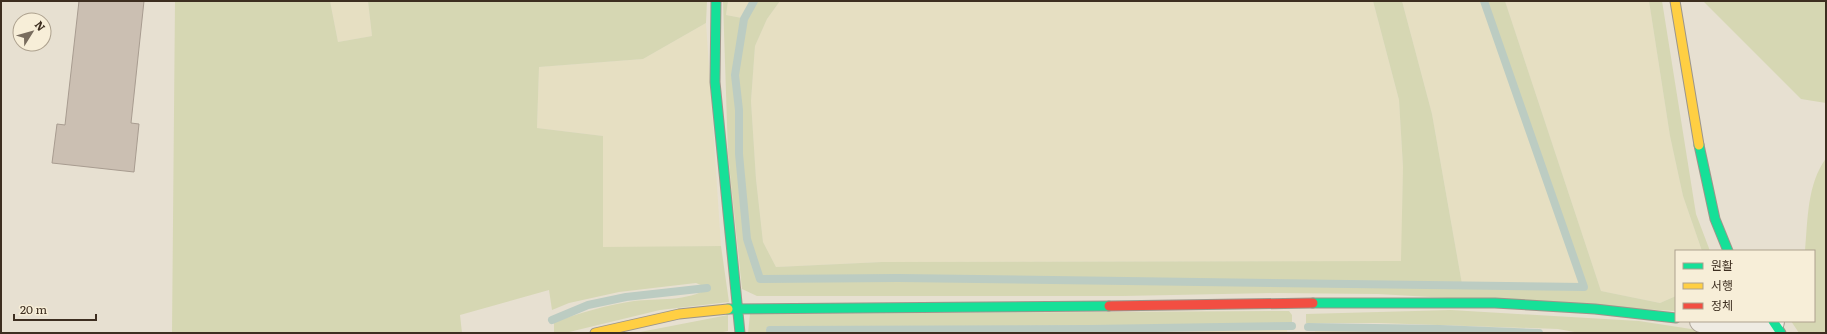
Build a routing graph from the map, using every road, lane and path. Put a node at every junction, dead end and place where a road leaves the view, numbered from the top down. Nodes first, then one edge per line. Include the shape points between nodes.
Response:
1 (716, 1) edge
2 (1675, 1) edge
3 (1728, 250) edge
4 (738, 308) junction
5 (1675, 318) edge
6 (1709, 322) edge
7 (1776, 325) edge
8 (595, 333) edge
9 (740, 333) edge

1 - 4 street via 715,82
2 - 3 street via 1701,158 1715,219
4 - 5 street via 1472,303 1596,309
4 - 8 street via 679,314
4 - 9 street
6 - 7 street

